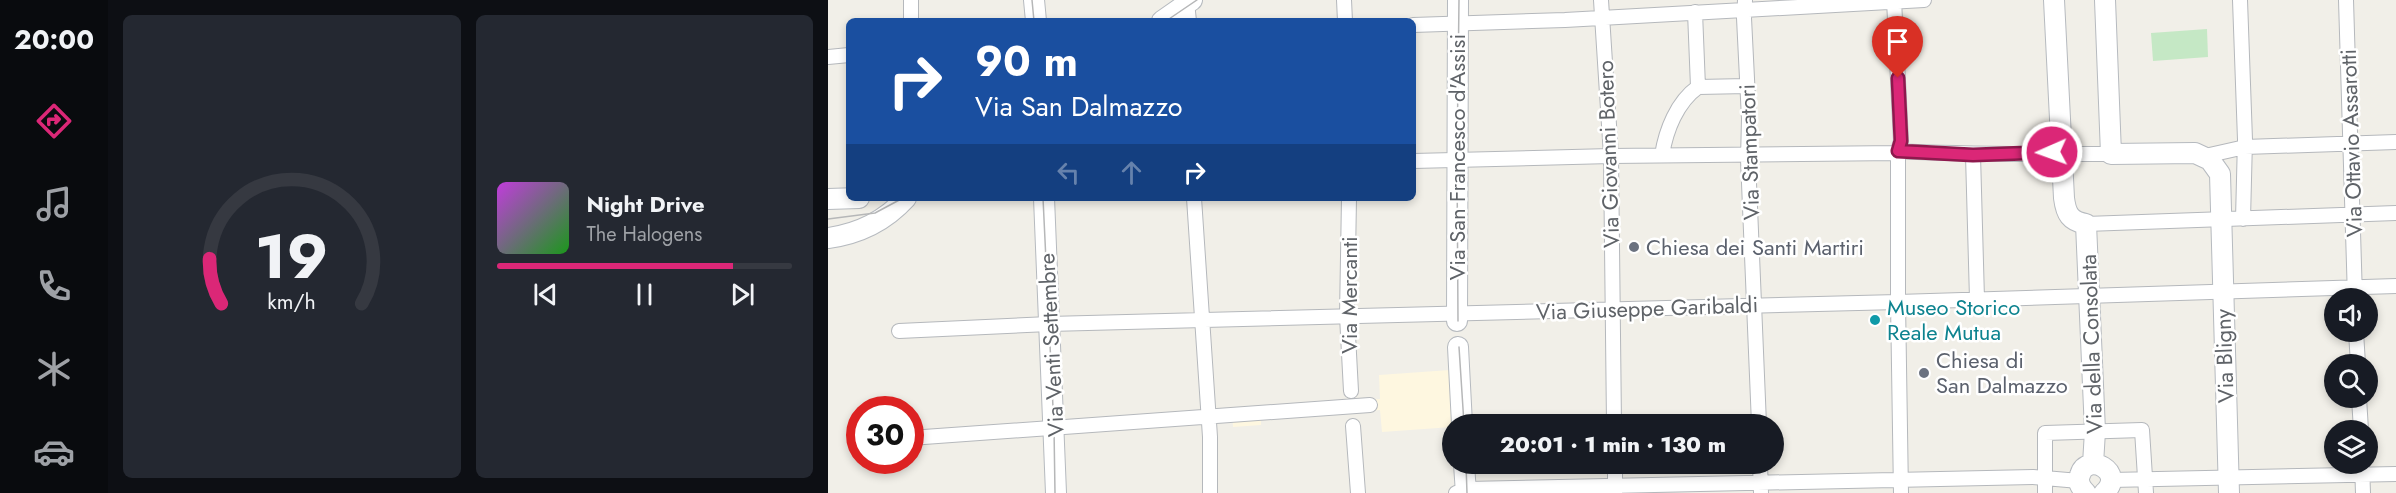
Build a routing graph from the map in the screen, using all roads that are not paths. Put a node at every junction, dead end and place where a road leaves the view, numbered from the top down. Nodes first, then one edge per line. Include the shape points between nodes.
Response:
1 (911, 0) edge
2 (1034, 0) edge
3 (1344, 0) edge
4 (1458, 0) edge
5 (1601, 0) edge
6 (1924, 0) edge
7 (2054, 0) edge
8 (2105, 0) edge
9 (2240, 0) edge
10 (2346, 0) edge
11 (1894, 1) edge
12 (1745, 5) edge
13 (1189, 6) edge
14 (1695, 12) junction
15 (1602, 17) junction
16 (911, 18) edge
17 (1036, 18) edge
18 (1167, 18) edge
19 (1345, 18) edge
20 (1458, 24) junction
21 (1416, 25) edge
22 (846, 55) edge
23 (828, 57) edge
24 (1747, 86) junction
25 (1698, 87) junction
26 (2396, 141) edge
27 (2350, 143) junction
28 (2245, 147) junction
29 (1898, 152) junction
30 (2060, 153) junction
31 (2111, 154) junction
32 (1662, 155) junction
33 (1973, 155) junction
34 (1611, 156) junction
35 (1749, 156) junction
36 (2205, 156) junction
37 (1456, 159) junction
38 (1416, 161) edge
39 (846, 198) edge
40 (828, 199) edge
41 (903, 201) edge
42 (1044, 201) edge
43 (1194, 201) edge
44 (1349, 201) edge
45 (2396, 213) edge
46 (2353, 214) junction
47 (2243, 219) junction
48 (2220, 220) junction
49 (2086, 224) junction
50 (828, 238) edge
51 (2396, 286) edge
52 (2355, 288) edge
53 (2378, 289) edge
54 (2222, 290) junction
55 (2324, 292) edge
56 (2090, 296) junction
57 (1977, 299) junction
58 (1898, 302) junction
59 (1755, 305) junction
60 (1612, 309) junction
61 (1347, 316) junction
62 (1456, 317) junction
63 (1202, 320) junction
64 (1050, 324) junction
65 (898, 331) dead end
66 (1458, 347) dead end
67 (1370, 405) dead end
68 (1352, 407) junction
69 (1461, 414) edge
70 (1614, 414) edge
71 (1759, 414) edge
72 (1208, 417) junction
73 (1055, 427) junction
74 (2095, 431) junction
75 (924, 437) edge
76 (2092, 464) junction
77 (2378, 471) edge
78 (1463, 474) edge
79 (1615, 474) edge
80 (2324, 474) edge
81 (2363, 474) edge
82 (2396, 474) edge
83 (2229, 485) edge
84 (1901, 486) edge
85 (2045, 486) edge
86 (2107, 486) edge
87 (2145, 486) edge
88 (1761, 487) edge
89 (2082, 487) edge
90 (1615, 490) edge
91 (1462, 492) edge
92 (1056, 493) edge
93 (1210, 493) edge
94 (1358, 493) edge
95 (2363, 493) edge

1 - 16 street
2 - 17 street
3 - 19 street
4 - 20 street, Via San Francesco d'Assisi
5 - 15 street, Via Giovanni Botero
6 - 11 street
7 - 30 street
8 - 31 street
9 - 28 street
10 - 27 street, Via Ottavio Assarotti
11 - 12 street
11 - 29 street via 1901,141
12 - 14 street
12 - 24 street, Via Stampatori
13 - 18 street
14 - 15 street
14 - 25 street
15 - 20 street
15 - 34 street, Via Giovanni Botero
20 - 21 street
20 - 37 street, Via San Francesco d'Assisi
22 - 23 street
24 - 25 street
24 - 35 street, Via Stampatori
25 - 32 street via 1689,93 1668,127
26 - 27 street
27 - 28 street
27 - 46 street, Via Ottavio Assarotti
28 - 36 street
28 - 47 street
29 - 33 street
29 - 35 street
29 - 58 street
30 - 31 street
30 - 33 street
30 - 49 street via 2065,206 2076,222
31 - 36 street via 2185,151
32 - 34 street
32 - 35 street
33 - 57 street
34 - 37 street
34 - 60 street, Via Giovanni Botero
35 - 59 street, Via Stampatori
36 - 48 street, Via Bligny via 2220,174
37 - 38 street
37 - 62 street, Via San Francesco d'Assisi
39 - 40 street
41 - 50 street via 874,224
42 - 64 street, Via Venti Settembre
43 - 63 street
44 - 61 street, Via Mercanti
45 - 46 street
46 - 47 street
46 - 52 street, Via Ottavio Assarotti
47 - 48 street
48 - 49 street
48 - 54 street, Via Bligny
49 - 56 street, Via della Consolata
51 - 53 street, Via Giuseppe Garibaldi
54 - 55 street, Via Giuseppe Garibaldi
54 - 56 street, Via Giuseppe Garibaldi
54 - 83 street, Via Bligny
56 - 57 street, Via Giuseppe Garibaldi
56 - 74 street, Via della Consolata
57 - 58 street, Via Giuseppe Garibaldi
58 - 59 street, Via Giuseppe Garibaldi
58 - 84 street
59 - 60 street, Via Giuseppe Garibaldi
59 - 71 street, Via Stampatori
60 - 62 street, Via Giuseppe Garibaldi
60 - 70 street, Via Giovanni Botero
61 - 62 street, Via Giuseppe Garibaldi
61 - 63 street, Via Giuseppe Garibaldi
61 - 68 street, Via Mercanti
63 - 64 street, Via Giuseppe Garibaldi
63 - 72 street
64 - 65 street, Via Giuseppe Garibaldi
64 - 73 street, Via Venti Settembre
66 - 69 street
67 - 68 street
68 - 72 street
68 - 94 street, Via Mercanti
72 - 73 street
72 - 93 street
73 - 75 street
73 - 92 street, Via Venti Settembre
74 - 76 street, Via della Consolata
74 - 85 street via 2045,433
74 - 87 street via 2142,430
76 - 86 street via 2107,470
76 - 89 street via 2082,470
77 - 82 street
78 - 91 street
79 - 90 street
80 - 83 street
81 - 95 street
83 - 87 street
84 - 85 street via 2033,477
84 - 88 street
85 - 89 street
86 - 87 street
88 - 90 street
90 - 91 street

